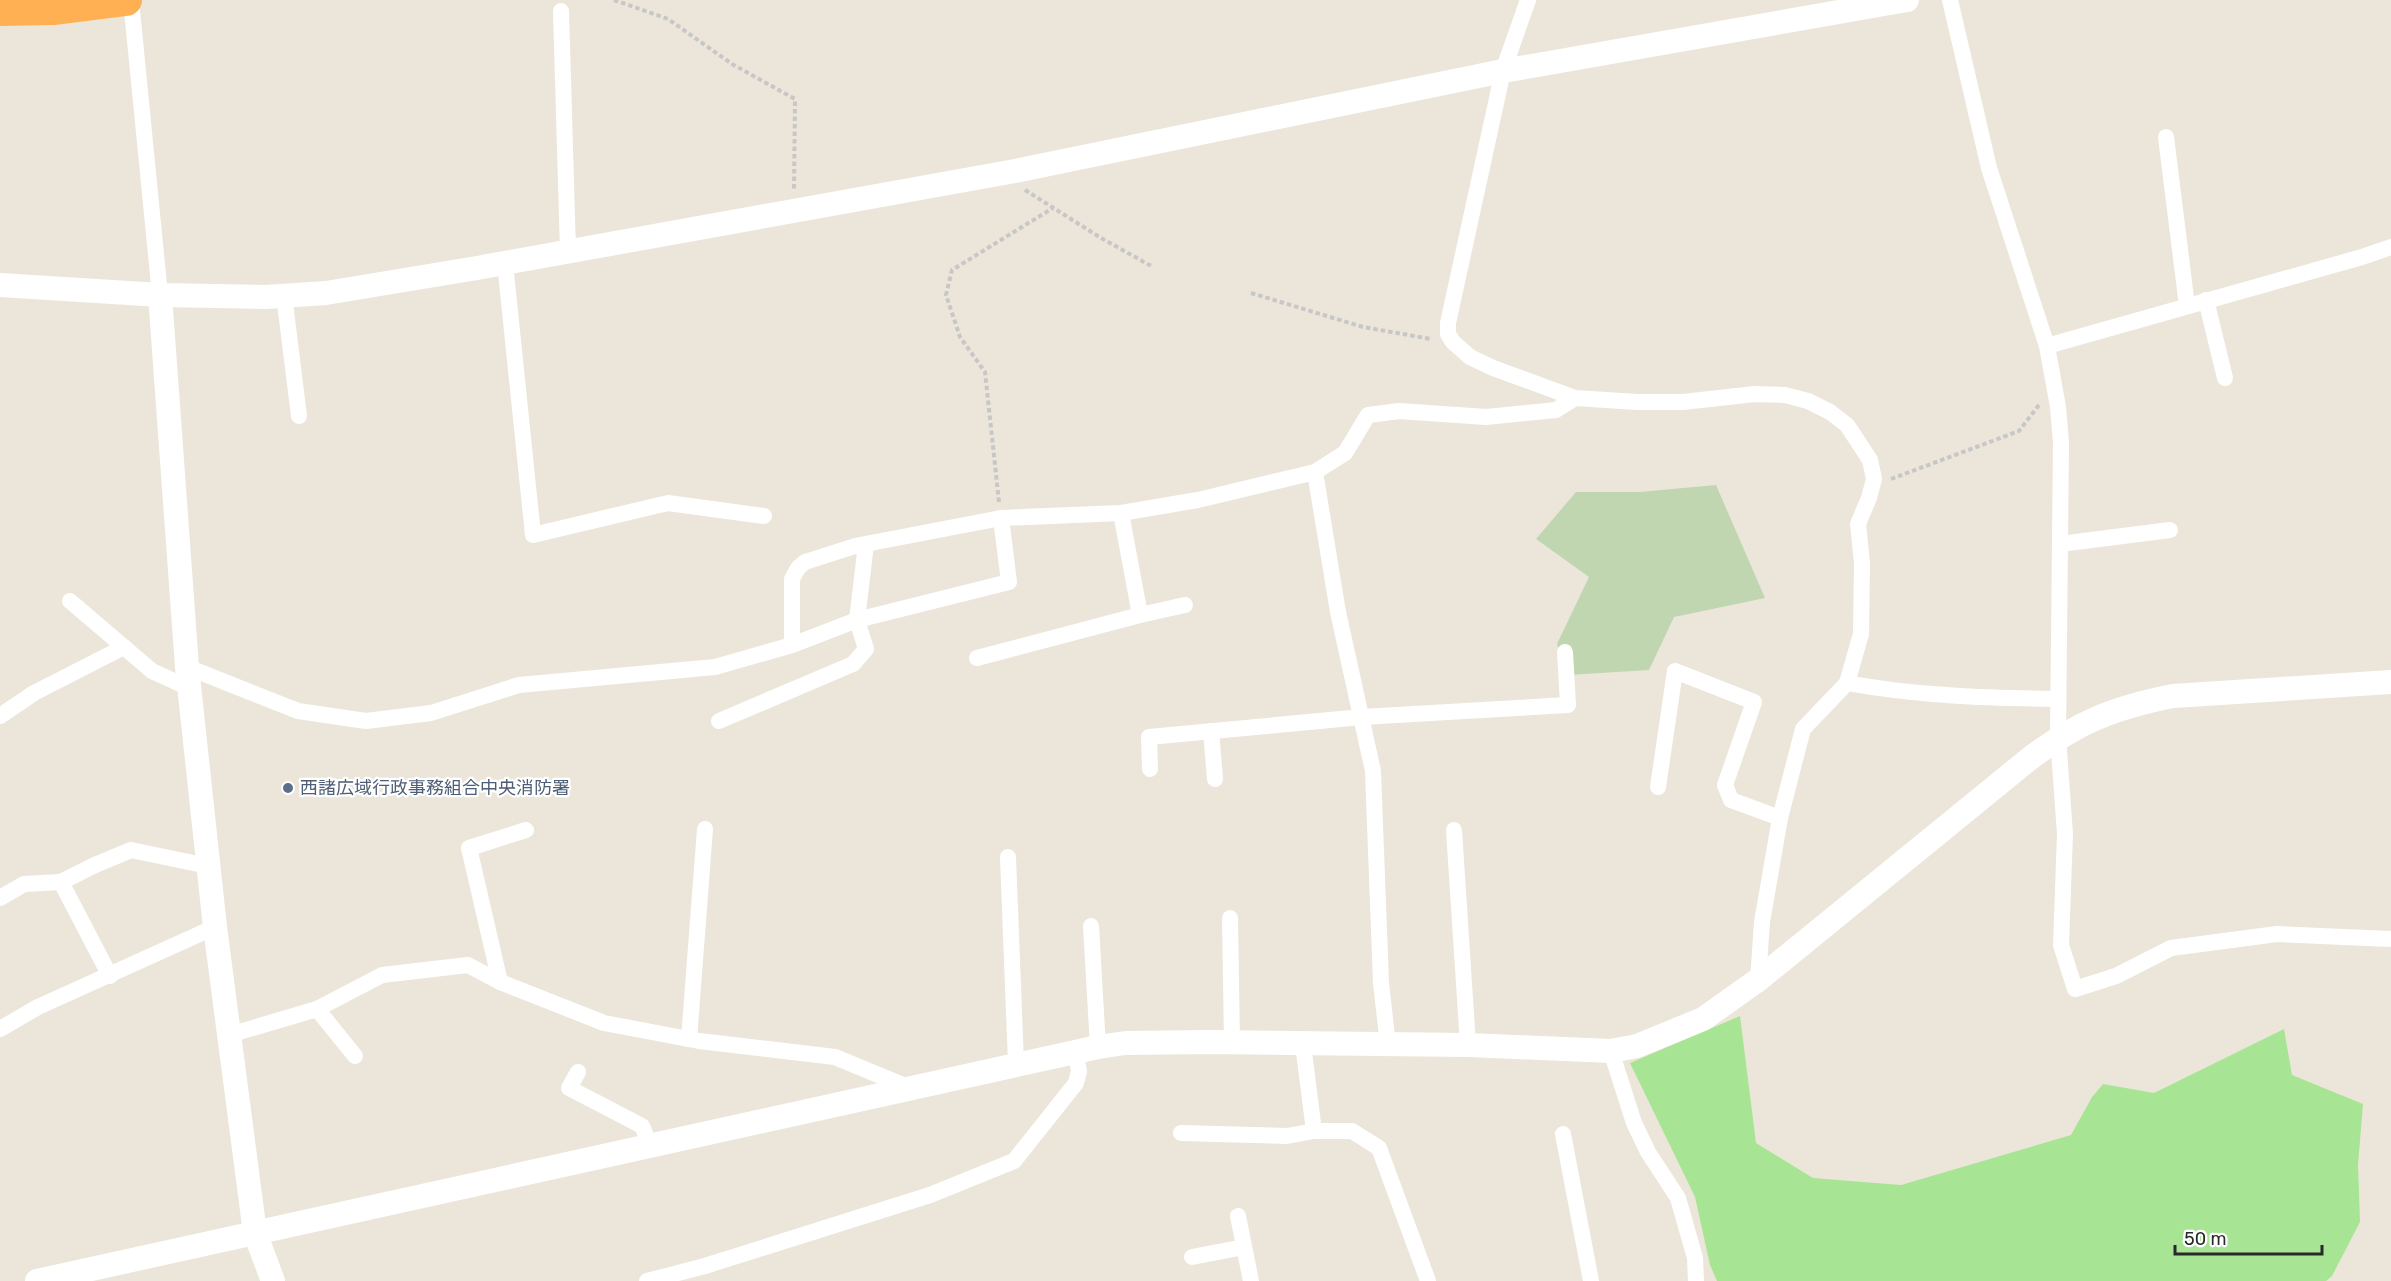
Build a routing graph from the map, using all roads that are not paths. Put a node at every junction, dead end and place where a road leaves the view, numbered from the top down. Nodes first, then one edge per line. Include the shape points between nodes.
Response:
1 (126, 0) edge
2 (131, 0) edge
3 (1528, 0) edge
4 (1907, 0) edge
5 (1950, 0) edge
6 (1873, 3) edge
7 (0, 10) edge
8 (561, 11) dead end
9 (1503, 71) junction
10 (2166, 137) dead end
11 (2391, 246) edge
12 (568, 251) junction
13 (505, 263) junction
14 (0, 285) edge
15 (160, 295) junction
16 (284, 295) junction
17 (2206, 300) junction
18 (2187, 306) junction
19 (2047, 346) junction
20 (2224, 378) dead end
21 (1575, 398) junction
22 (299, 416) dead end
23 (1315, 472) junction
24 (1121, 513) junction
25 (764, 516) dead end
26 (1001, 518) junction
27 (2170, 530) dead end
28 (866, 544) junction
29 (2060, 544) junction
30 (70, 601) dead end
31 (1185, 605) dead end
32 (1140, 615) junction
33 (857, 620) junction
34 (792, 645) junction
35 (124, 647) junction
36 (1565, 652) dead end
37 (977, 658) dead end
38 (188, 677) junction
39 (2391, 682) edge
40 (1847, 683) junction
41 (2058, 699) junction
42 (0, 716) edge
43 (1362, 717) junction
44 (719, 721) dead end
45 (1211, 731) junction
46 (2058, 737) junction
47 (1150, 770) dead end
48 (1215, 779) dead end
49 (1658, 787) dead end
50 (1780, 818) junction
51 (705, 829) dead end
52 (526, 830) dead end
53 (1454, 830) dead end
54 (1008, 857) dead end
55 (208, 866) junction
56 (61, 882) junction
57 (0, 898) edge
58 (1230, 918) dead end
59 (1091, 926) dead end
60 (215, 927) junction
61 (2391, 939) edge
62 (110, 976) junction
63 (1758, 980) junction
64 (500, 982) junction
65 (316, 1010) junction
66 (0, 1029) edge
67 (229, 1035) junction
68 (689, 1039) junction
69 (1232, 1043) junction
70 (1303, 1044) junction
71 (1388, 1045) junction
72 (1468, 1045) junction
73 (1087, 1049) junction
74 (1611, 1051) junction
75 (355, 1056) dead end
76 (1016, 1064) junction
77 (578, 1072) dead end
78 (910, 1088) junction
79 (1314, 1131) junction
80 (1181, 1133) dead end
81 (1563, 1134) dead end
82 (650, 1145) junction
83 (1238, 1216) dead end
84 (255, 1233) junction
85 (1244, 1246) junction
86 (1192, 1257) dead end
87 (37, 1281) edge
88 (273, 1281) edge
89 (647, 1281) edge
90 (1251, 1281) edge
91 (1428, 1281) edge
92 (1591, 1281) edge
93 (1696, 1281) edge

1 - 7 highway via 55,9
2 - 15 street
3 - 9 street
4 - 6 street
5 - 19 street via 1989,168
6 - 9 street
8 - 12 street
9 - 12 street via 1001,173
9 - 21 street via 1448,334 1470,357
10 - 18 street
11 - 17 street via 2362,258
12 - 13 street
13 - 16 street via 326,292
13 - 25 street via 533,535 668,503
14 - 15 street
15 - 16 street
15 - 38 street
16 - 22 street
17 - 18 street
17 - 20 street
18 - 19 street
19 - 29 street via 2061,443
21 - 23 street via 1556,410 1486,417 1399,411 1368,415 1345,453
21 - 40 street via 1683,402 1755,394 1785,395 1808,401 1846,425 1870,460 1874,480 1858,524 1861,634
23 - 24 street via 1198,500
23 - 43 street via 1338,612
24 - 26 street
24 - 32 street
26 - 28 street
26 - 33 street via 1009,582
27 - 29 street
28 - 33 street
28 - 34 street via 805,562 798,568 792,579
29 - 41 street
30 - 35 street
31 - 32 street
32 - 37 street
33 - 34 street
33 - 44 street via 866,649 853,664
34 - 38 street via 715,667 519,685 431,713 366,721 298,711
35 - 38 street via 152,670
35 - 42 street via 34,693
36 - 43 street via 1568,705
38 - 55 street
39 - 46 street via 2173,696 2100,716
40 - 41 street via 1971,698
40 - 50 street via 1803,729
41 - 46 street
43 - 45 street
43 - 71 street via 1373,771
45 - 47 street via 1149,737
45 - 48 street
46 - 61 street via 2065,834 2061,945 2075,989 2116,976 2171,948 2277,934
46 - 63 street
49 - 50 street via 1675,671 1754,702 1725,785 1731,800
50 - 63 street via 1762,921
51 - 68 street
52 - 64 street via 469,848
53 - 72 street
54 - 76 street
55 - 56 street via 131,850
55 - 60 street
56 - 57 street via 24,884
56 - 62 street
58 - 69 street
59 - 73 street
60 - 62 street
60 - 67 street
62 - 66 street via 38,1007
63 - 74 street via 1703,1019 1637,1046
64 - 65 street via 468,965 382,975
64 - 68 street via 604,1023
65 - 67 street
65 - 75 street
67 - 84 street
68 - 78 street via 835,1057
69 - 70 street
69 - 73 street via 1125,1043
70 - 71 street
70 - 79 street
71 - 72 street
72 - 74 street
73 - 76 street
73 - 89 street via 1076,1083 1014,1161 885,1210
74 - 93 street via 1634,1123 1678,1198 1695,1258
76 - 78 street
77 - 82 street via 569,1088 642,1126
78 - 82 street
79 - 80 street via 1287,1136
79 - 91 street via 1352,1131 1379,1148
81 - 92 street
82 - 84 street
83 - 85 street
84 - 87 street
84 - 88 street
85 - 86 street
85 - 90 street

